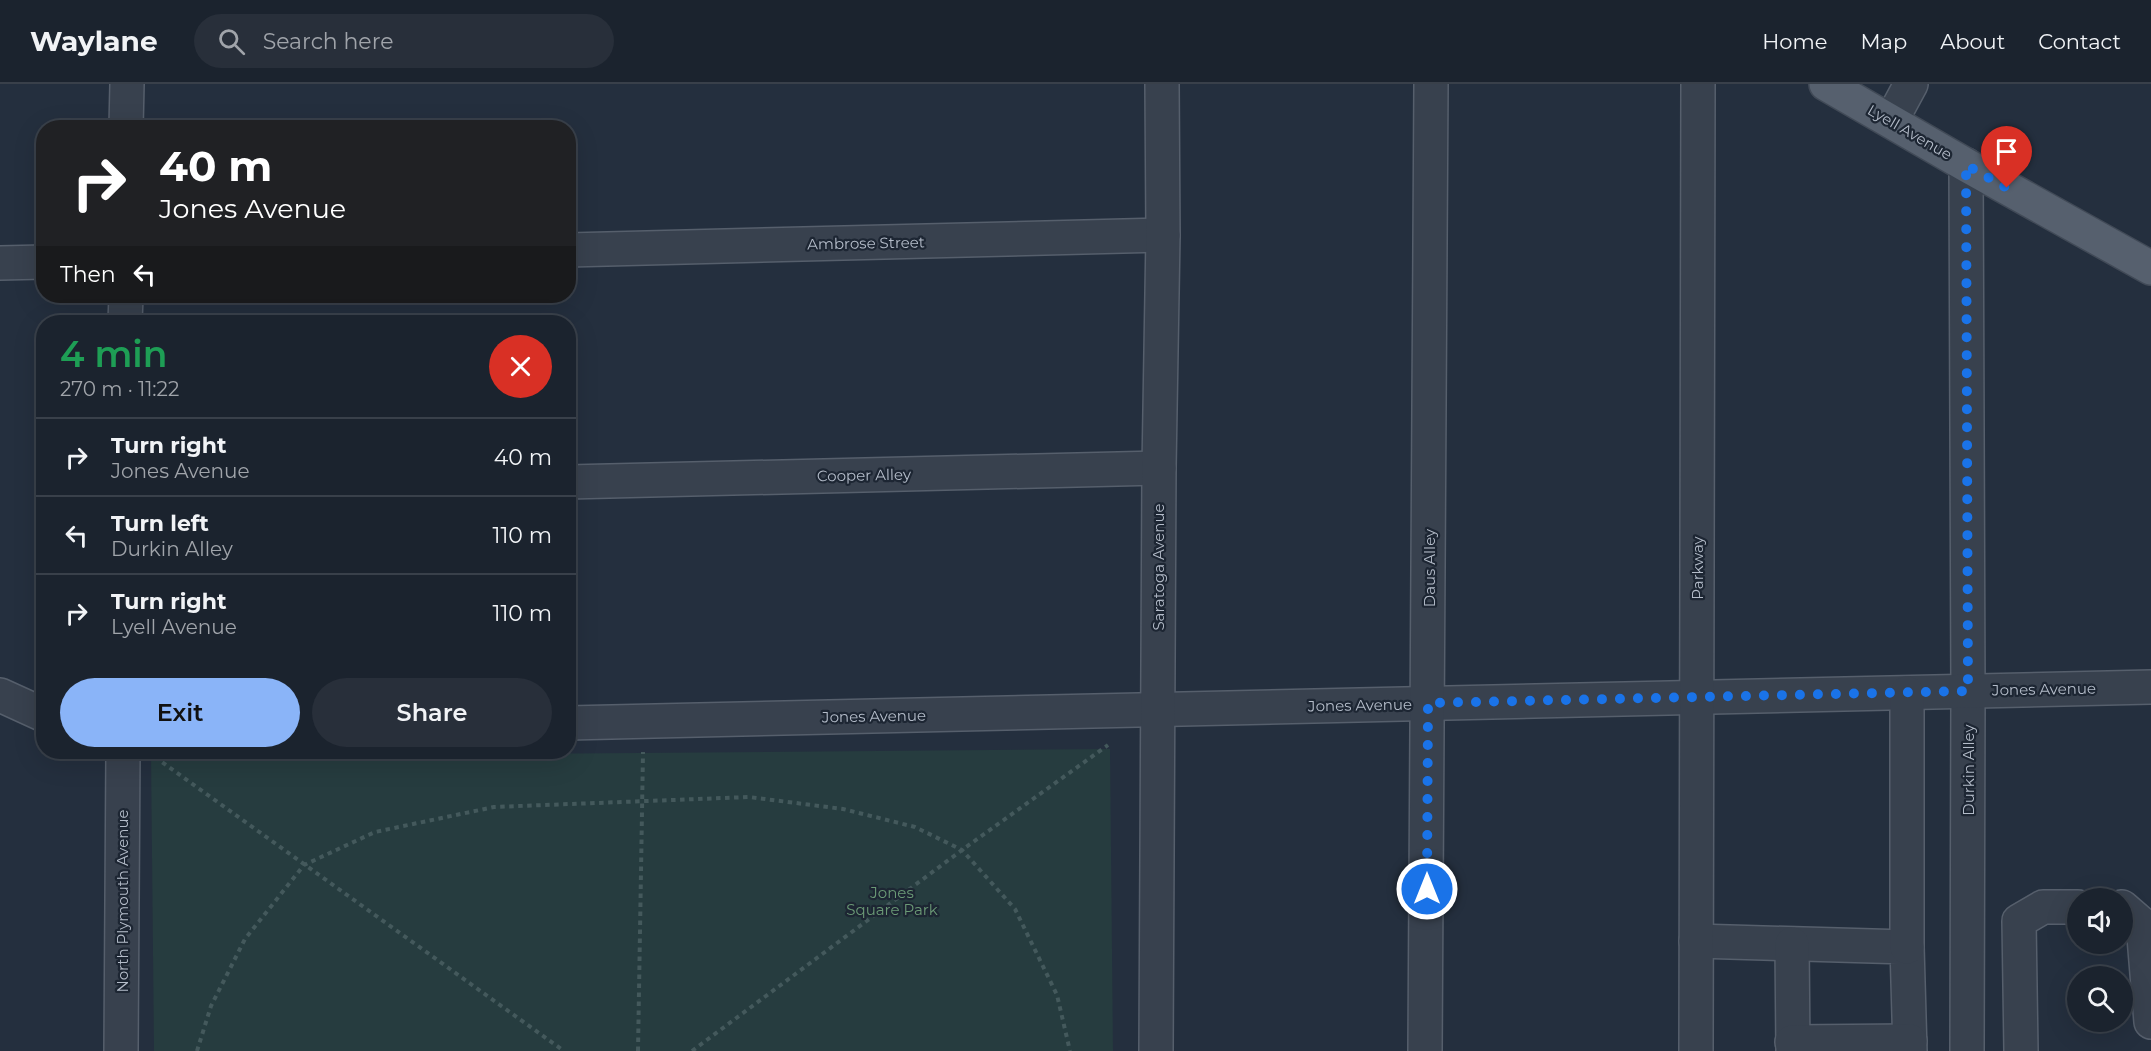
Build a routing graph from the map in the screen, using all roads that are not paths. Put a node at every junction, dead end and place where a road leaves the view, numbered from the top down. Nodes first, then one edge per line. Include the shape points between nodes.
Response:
1 (127, 84) edge
2 (1162, 84) edge
3 (1431, 84) edge
4 (1698, 84) edge
5 (1826, 84) edge
6 (1911, 84) edge
7 (126, 120) edge
8 (1891, 121) junction
9 (1966, 165) junction
10 (1163, 236) junction
11 (576, 250) edge
12 (36, 262) edge
13 (0, 263) edge
14 (2151, 268) edge
15 (1159, 468) junction
16 (576, 482) edge
17 (2151, 687) edge
18 (1968, 691) junction
19 (1907, 693) junction
20 (0, 695) edge
21 (1697, 697) junction
22 (1428, 703) junction
23 (1157, 710) junction
24 (36, 711) edge
25 (576, 723) edge
26 (123, 759) edge
27 (2067, 907) edge
28 (2133, 916) edge
29 (1696, 941) junction
30 (1792, 944) junction
31 (1907, 947) junction
32 (2151, 1022) edge
33 (1910, 1046) edge
34 (1792, 1047) edge
35 (121, 1051) edge
36 (1156, 1051) edge
37 (1425, 1051) edge
38 (1696, 1051) edge
39 (1967, 1051) edge
40 (2021, 1051) edge

1 - 7 street
2 - 10 street, Saratoga Avenue
3 - 22 street, Daus Alley
4 - 21 street, Parkway
5 - 8 main road, Lyell Avenue
6 - 8 street
8 - 9 main road, Lyell Avenue
9 - 14 main road, Lyell Avenue
9 - 18 street, Durkin Alley
10 - 11 street, Ambrose Street
10 - 15 street, Saratoga Avenue
12 - 13 street
15 - 16 street, Cooper Alley
15 - 23 street, Saratoga Avenue
17 - 18 street, Jones Avenue
18 - 19 street, Jones Avenue
18 - 39 street, Durkin Alley
19 - 21 street, Jones Avenue
19 - 31 street
20 - 24 street
21 - 22 street, Jones Avenue
21 - 29 street, Parkway
22 - 23 street, Jones Avenue
22 - 37 street, Daus Alley
23 - 25 street, Jones Avenue
23 - 36 street, Saratoga Avenue
26 - 35 street, North Plymouth Avenue
27 - 40 street via 2043,907 2019,921
28 - 32 street via 2143,925
29 - 30 street
29 - 38 street, Parkway
30 - 31 street
30 - 34 street
31 - 33 street
33 - 34 street

